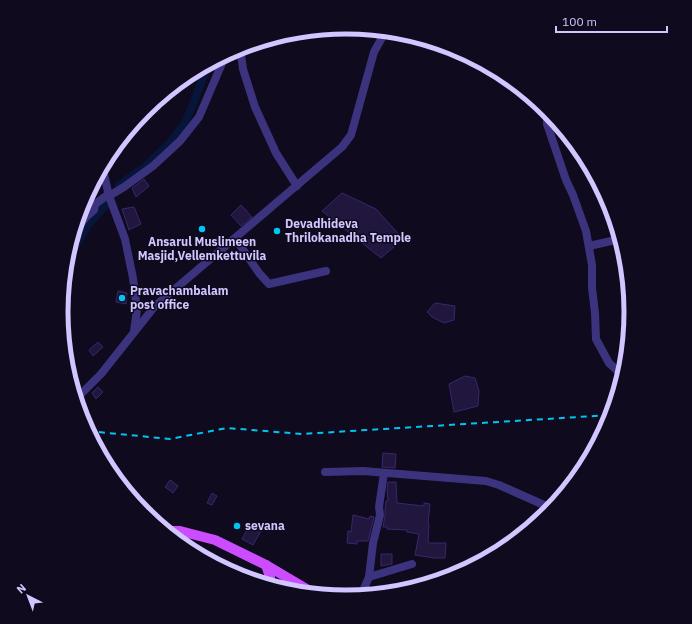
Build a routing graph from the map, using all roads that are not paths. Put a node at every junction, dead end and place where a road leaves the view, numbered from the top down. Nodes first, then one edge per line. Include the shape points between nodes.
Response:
1 (383, 36) edge
2 (241, 55) edge
3 (222, 64) edge
4 (546, 119) edge
5 (104, 175) edge
6 (297, 186) junction
7 (110, 196) junction
8 (84, 219) edge
9 (234, 238) junction
10 (615, 240) edge
11 (588, 246) junction
12 (326, 271) dead end
13 (134, 332) junction
14 (618, 371) edge
15 (81, 394) edge
16 (326, 472) dead end
17 (384, 473) junction
18 (546, 505) edge
19 (175, 531) edge
20 (412, 564) dead end
21 (266, 565) junction
22 (369, 577) junction
23 (270, 579) edge
24 (303, 587) edge
25 (364, 589) edge

1 - 6 street via 374,52 351,135 342,147
2 - 6 street via 255,107 276,153
3 - 7 street via 198,117 180,141 153,166
4 - 11 street via 566,180 581,214
5 - 7 street
6 - 9 street
7 - 8 street via 106,196 95,205 94,210
7 - 13 street via 133,278 137,310
9 - 12 street via 269,284
9 - 13 street via 155,306
10 - 11 street
11 - 14 street via 592,265 596,340 609,363
13 - 15 street via 101,374
16 - 17 street
17 - 18 street via 486,481
17 - 22 street via 380,515 373,543
19 - 21 main road via 216,540 243,550
20 - 22 street
21 - 23 main road
21 - 24 main road
22 - 25 street

